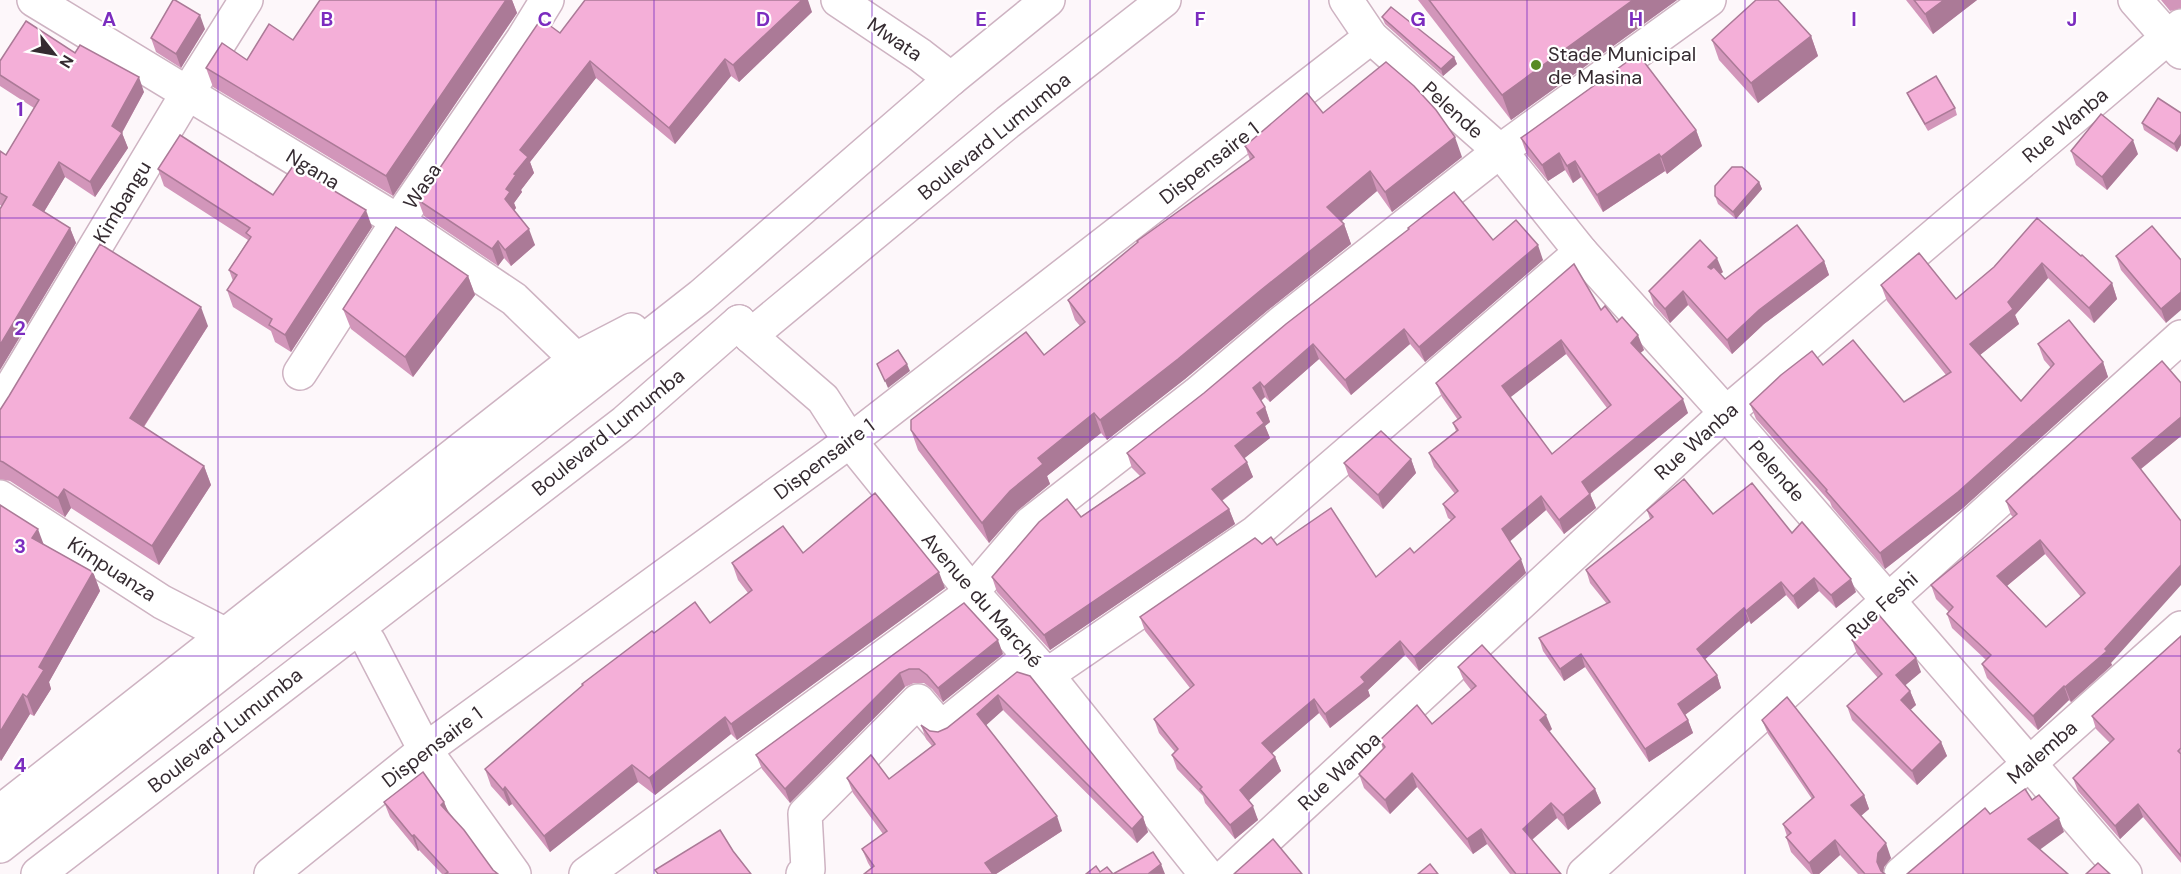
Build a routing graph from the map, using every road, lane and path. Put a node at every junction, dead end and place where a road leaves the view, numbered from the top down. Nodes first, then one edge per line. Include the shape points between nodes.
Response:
1 (34, 0) edge
2 (246, 0) edge
3 (547, 0) edge
4 (837, 0) edge
5 (1048, 0) edge
6 (1164, 0) edge
7 (1346, 0) edge
8 (1709, 0) edge
9 (2135, 0) edge
10 (1371, 37) junction
11 (2177, 38) edge
12 (951, 79) junction
13 (187, 94) junction
14 (1500, 151) junction
15 (398, 221) junction
16 (1581, 252) junction
17 (744, 329) junction
18 (2181, 337) edge
19 (581, 372) junction
20 (300, 373) dead end
21 (0, 405) edge
22 (1726, 412) junction
23 (850, 441) junction
24 (0, 497) edge
25 (972, 592) junction
26 (1888, 600) junction
27 (2181, 628) edge
28 (226, 635) junction
29 (369, 642) junction
30 (1047, 675) junction
31 (425, 750) junction
32 (2030, 764) junction
33 (0, 812) edge
34 (0, 846) edge
35 (38, 874) edge
36 (69, 874) edge
37 (272, 874) edge
38 (514, 874) edge
39 (586, 874) edge
40 (803, 874) edge
41 (1206, 874) edge
42 (1228, 874) edge
43 (1584, 874) edge
44 (1901, 874) edge
45 (2125, 874) edge

1 - 13 main road, Ngana
2 - 13 main road, Kimbangu
3 - 15 main road, Wasa
4 - 12 main road, Mwata
5 - 12 main road
6 - 17 main road, Boulevard Lumumba
7 - 10 main road, Pelende
8 - 14 main road
9 - 11 main road
10 - 14 main road, Pelende
10 - 23 main road, Dispensaire 1
11 - 22 main road, Rue Wanba
12 - 19 main road via 701,296
13 - 15 main road, Ngana
13 - 21 main road, Kimbangu
14 - 16 main road, Pelende
14 - 25 main road via 1030,523
15 - 19 main road, Ngana via 514,299
15 - 20 main road, Wasa
16 - 22 main road, Pelende
16 - 30 main road via 1256,532
17 - 23 main road, Avenue du Marché via 823,399
17 - 29 main road via 614,454
17 - 35 main road, Boulevard Lumumba
18 - 26 main road, Rue Feshi
19 - 28 main road
19 - 34 main road
22 - 26 main road, Pelende
22 - 42 main road, Rue Wanba
23 - 25 main road, Avenue du Marché
23 - 31 main road, Dispensaire 1
24 - 28 main road, Kimpuanza via 162,602
25 - 30 main road, Avenue du Marché
25 - 39 main road
26 - 32 main road, Pelende
26 - 43 main road, Rue Feshi
27 - 32 main road, Malemba
28 - 33 main road
29 - 31 main road
29 - 36 main road
30 - 40 main road via 1019,665 941,728 918,701 805,814 808,869
30 - 41 main road, Avenue du Marché
31 - 37 main road, Dispensaire 1
31 - 38 main road
32 - 44 main road, Malemba
32 - 45 main road, Pelende

